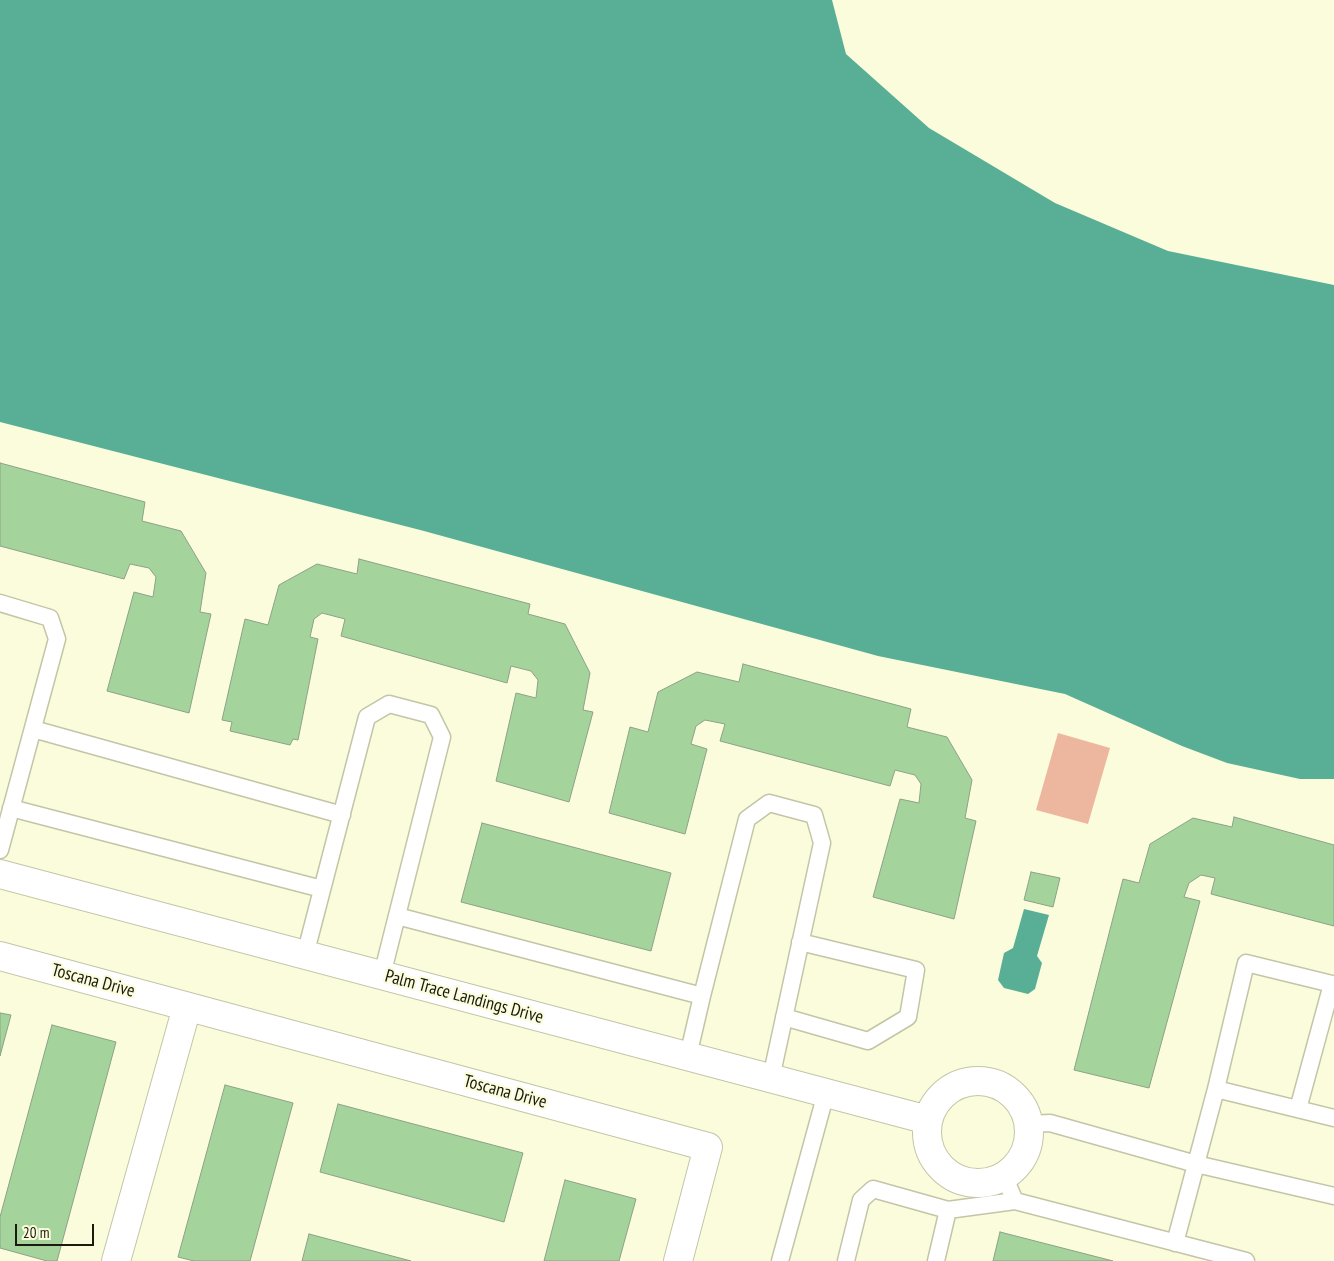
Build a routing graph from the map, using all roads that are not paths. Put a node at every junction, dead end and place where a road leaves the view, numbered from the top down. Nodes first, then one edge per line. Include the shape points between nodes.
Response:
1 (0, 603) edge
2 (33, 729) junction
3 (11, 808) junction
4 (342, 815) junction
5 (0, 850) edge
6 (0, 874) edge
7 (322, 889) junction
8 (397, 916) junction
9 (800, 942) junction
10 (305, 955) junction
11 (0, 956) edge
12 (382, 975) junction
13 (702, 996) junction
14 (187, 1007) junction
15 (784, 1017) junction
16 (688, 1056) junction
17 (771, 1078) junction
18 (1216, 1089) junction
19 (826, 1093) junction
20 (1298, 1108) junction
21 (1334, 1118) edge
22 (928, 1120) junction
23 (1029, 1124) junction
24 (1196, 1164) junction
25 (1004, 1176) junction
26 (1334, 1196) edge
27 (1015, 1201) junction
28 (948, 1210) junction
29 (1175, 1243) junction
30 (116, 1261) edge
31 (678, 1261) edge
32 (780, 1261) edge
33 (846, 1261) edge
34 (936, 1261) edge
35 (1246, 1261) edge

1 - 2 lane via 50,618 57,639
2 - 3 lane
2 - 4 lane
3 - 5 lane
3 - 7 lane
4 - 7 lane
4 - 8 lane via 367,717 389,704 430,715 442,738
6 - 10 street, Palm Trace Landings Drive
7 - 10 lane
8 - 12 lane
8 - 13 lane
9 - 13 lane via 822,843 814,815 769,804 748,819
9 - 15 lane
9 - 15 lane via 916,970 908,1017 868,1041
10 - 12 street, Palm Trace Landings Drive
11 - 14 street, Toscana Drive
12 - 16 street, Palm Trace Landings Drive
13 - 16 lane
14 - 30 street
14 - 31 street, Toscana Drive via 708,1147
15 - 17 lane
16 - 17 street, Palm Trace Landings Drive
17 - 19 street, Palm Trace Landings Drive
18 - 20 lane
18 - 20 lane via 1246,963 1255,965 1332,984
18 - 24 lane
19 - 22 street, Palm Trace Landings Drive
19 - 32 lane
20 - 21 lane
22 - 23 street via 935,1104 947,1091 963,1083 980,1081 997,1085 1012,1094 1023,1108
22 - 25 street via 931,1154 941,1168 955,1178 971,1183 988,1182
23 - 24 lane via 1050,1123
23 - 25 street via 1028,1144 1019,1163
24 - 26 lane
24 - 29 lane
25 - 27 lane
27 - 28 lane
27 - 29 lane
28 - 33 lane via 873,1188 861,1200
28 - 34 lane
29 - 35 lane

